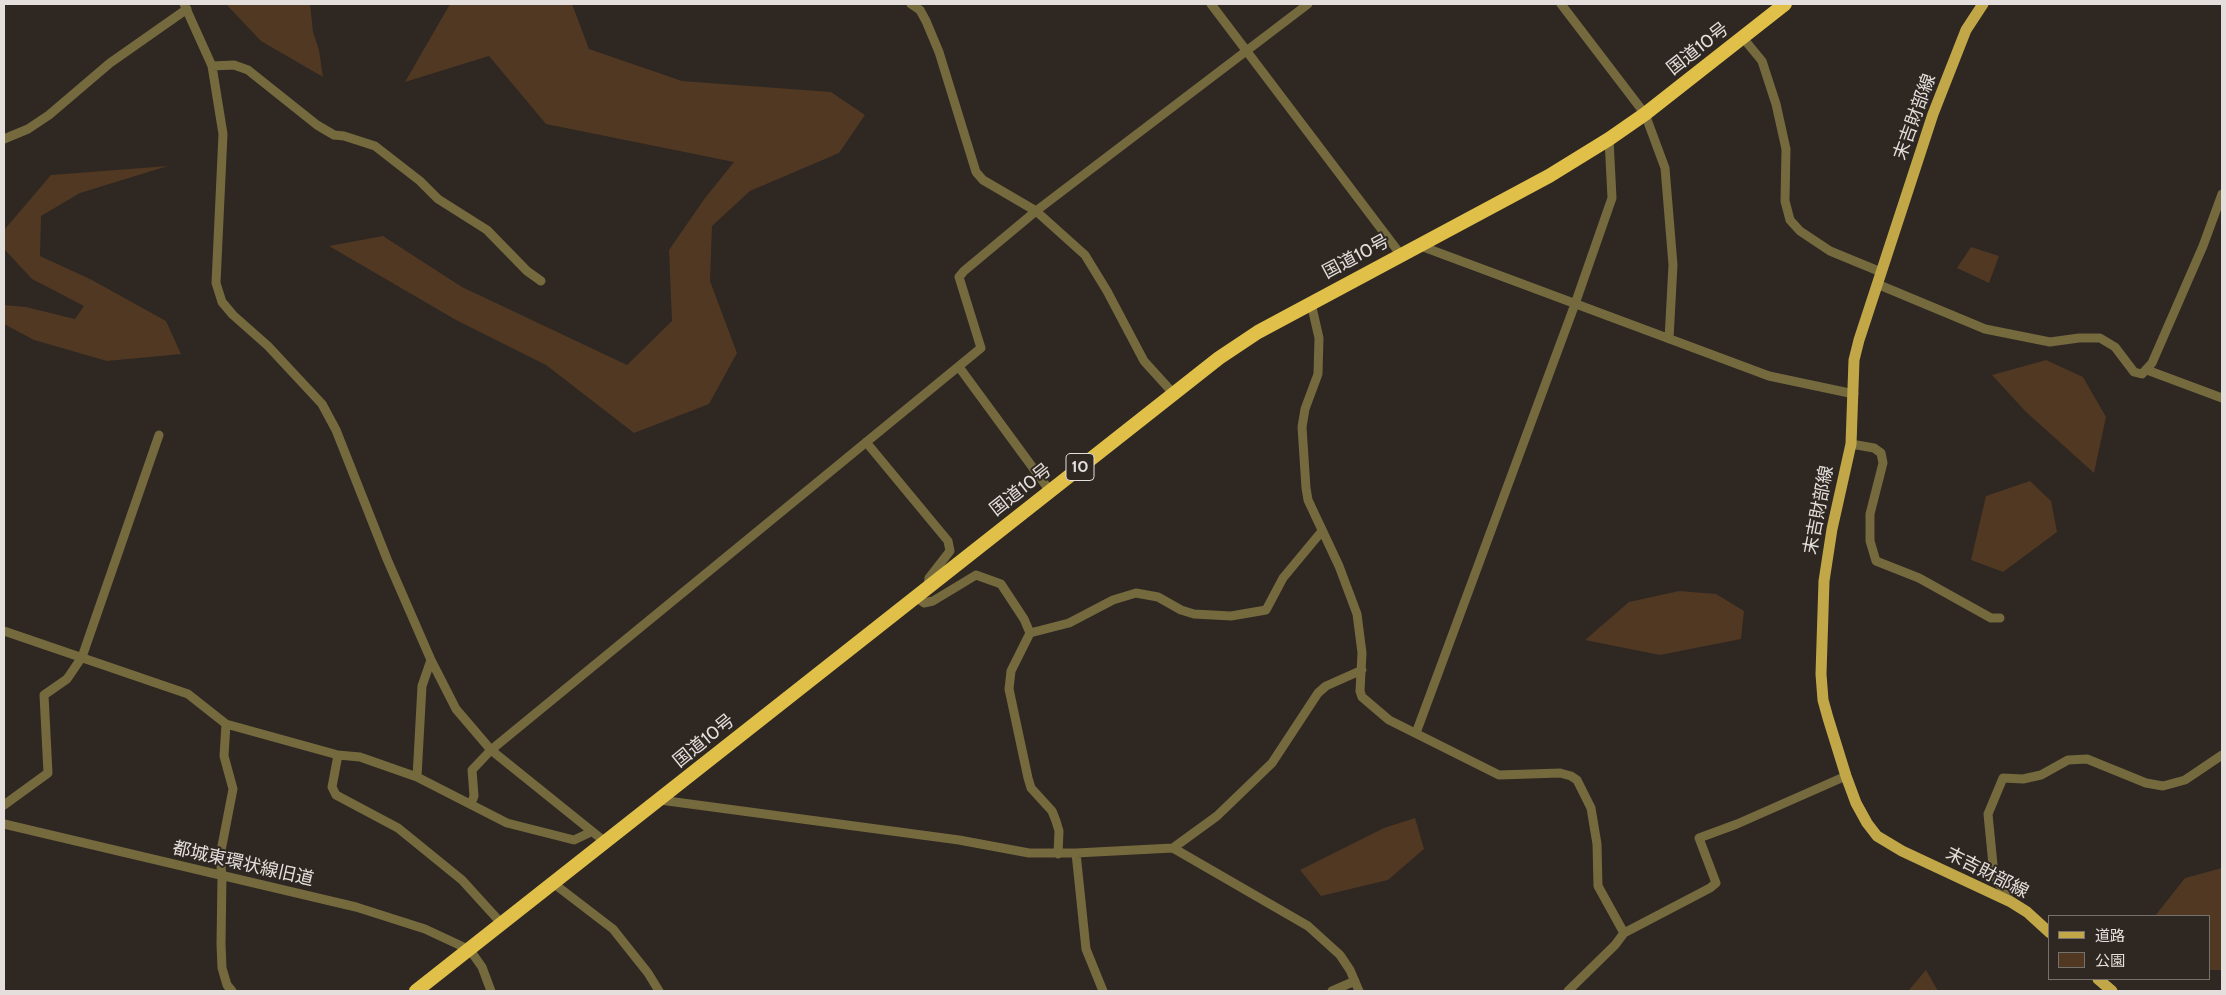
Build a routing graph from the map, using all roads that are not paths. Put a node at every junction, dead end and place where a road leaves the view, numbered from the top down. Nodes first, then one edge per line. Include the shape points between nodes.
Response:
1 (911, 4) edge
2 (1211, 4) edge
3 (1308, 4) edge
4 (1561, 4) edge
5 (1785, 4) edge
6 (1983, 4) edge
7 (185, 6) edge
8 (1743, 38) junction
9 (1246, 51) junction
10 (212, 66) junction
11 (1645, 114) junction
12 (4, 139) edge
13 (1609, 139) junction
14 (2222, 194) edge
15 (1036, 211) junction
16 (1418, 246) junction
17 (1401, 254) junction
18 (1881, 272) junction
19 (541, 281) dead end
20 (1877, 284) junction
21 (1311, 302) junction
22 (1576, 304) junction
23 (1669, 339) junction
24 (959, 367) junction
25 (2147, 370) junction
26 (1172, 393) junction
27 (1854, 394) junction
28 (2222, 398) edge
29 (159, 435) dead end
30 (866, 442) junction
31 (1851, 444) junction
32 (1050, 491) junction
33 (1322, 531) junction
34 (928, 587) junction
35 (916, 597) junction
36 (2000, 618) dead end
37 (4, 632) edge
38 (1030, 633) junction
39 (82, 657) junction
40 (431, 660) junction
41 (1362, 670) junction
42 (226, 724) junction
43 (1416, 733) junction
44 (491, 750) junction
45 (338, 754) junction
46 (2222, 755) edge
47 (1846, 776) junction
48 (417, 777) junction
49 (660, 800) junction
50 (470, 804) junction
51 (4, 805) edge
52 (4, 824) edge
53 (591, 832) junction
54 (604, 841) junction
55 (1173, 848) junction
56 (1076, 853) junction
57 (1058, 854) junction
58 (222, 876) junction
59 (553, 883) junction
60 (2011, 902) junction
61 (502, 924) junction
62 (2048, 932) edge
63 (1624, 933) junction
64 (470, 950) junction
65 (2099, 980) edge
66 (1356, 981) junction
67 (232, 991) edge
68 (416, 991) edge
69 (491, 991) edge
70 (659, 991) edge
71 (1103, 991) edge
72 (1332, 991) edge
73 (1359, 991) edge
74 (1568, 991) edge
75 (2112, 991) edge

1 - 15 street via 920,10 938,52 976,172 983,180
2 - 9 street
3 - 9 street
4 - 11 street
5 - 8 highway, 国道10号 / 10
6 - 18 main road, 末吉財部線 via 1966,30 1933,114
7 - 10 street
7 - 12 street via 49,114 28,129
8 - 11 highway, 国道10号 / 10
8 - 18 street via 1762,61 1776,104 1786,149 1785,201 1790,220 1800,231 1830,251
9 - 15 street
9 - 17 street
10 - 19 street via 234,65 248,70 317,125 334,135 374,146 438,199 487,230
10 - 40 street via 223,134 216,283 222,302 322,404 336,430
11 - 13 highway, 国道10号 / 10
11 - 23 street via 1665,168 1673,266
13 - 16 highway, 国道10号 / 10 via 1549,176
13 - 22 street via 1612,198
14 - 25 street via 2203,246
15 - 24 street via 959,277 981,348
15 - 26 street via 1085,255 1108,291 1144,361
16 - 17 highway, 国道10号 / 10
16 - 22 street
17 - 21 highway, 国道10号 / 10
18 - 20 main road, 末吉財部線
20 - 25 street via 1985,329 2050,342 2100,338 2115,347 2134,372 2142,374
20 - 27 main road, 末吉財部線 via 1854,360
21 - 26 highway, 国道10号 / 10 via 1258,332
21 - 33 street via 1319,338 1318,374 1305,409 1302,428 1308,500
22 - 23 street
22 - 43 street
23 - 27 street via 1769,376
24 - 30 street
24 - 32 street
25 - 28 street
26 - 32 highway, 国道10号 / 10
27 - 31 main road, 末吉財部線
29 - 39 street
30 - 34 street via 948,541 950,551 929,578
30 - 44 street
31 - 36 street via 1874,448 1881,454 1883,464 1870,514 1870,541 1876,561 1918,578 1992,618
31 - 47 main road, 末吉財部線 via 1831,537 1821,618 1823,700
32 - 34 highway, 国道10号 / 10
33 - 38 street via 1283,578 1266,610 1231,616 1194,614 1158,597 1136,593 1113,600 1070,622
33 - 41 street via 1357,614
34 - 35 highway, 国道10号 / 10
35 - 38 street via 924,603 933,601 976,575 1001,584
35 - 49 highway, 国道10号 / 10
37 - 39 street
38 - 57 street via 1011,671 1009,689 1031,788 1056,821
39 - 42 street via 188,694
39 - 51 street via 66,679 44,695 48,773
40 - 44 street via 456,709
40 - 48 street via 422,686
41 - 43 street via 1360,691 1364,701 1388,720
41 - 55 street via 1318,693 1272,763 1217,816
42 - 45 street
42 - 58 street via 224,756 232,789 220,856
43 - 63 street via 1499,776 1560,772 1577,780 1591,808 1597,844 1598,886
44 - 50 street via 472,770 474,796
44 - 53 street
45 - 48 street via 360,757
45 - 61 street via 332,787 336,795 398,828 462,880
46 - 60 street via 2185,780 2163,786 2146,783 2087,759 2068,760 2041,775 2023,779 2003,778 1988,814 1994,875
47 - 60 main road, 末吉財部線 via 1856,803 1877,836
47 - 63 street via 1699,838 1716,883
48 - 50 street
49 - 54 highway, 国道10号 / 10
49 - 57 street via 959,840 1029,853
50 - 53 street via 507,823 574,840
52 - 58 street, 都城東環状線旧道
53 - 54 street
54 - 59 highway, 国道10号 / 10
55 - 56 street
55 - 66 street via 1308,926 1340,955
56 - 57 street
56 - 71 street via 1086,949
58 - 64 street, 都城東環状線旧道 via 356,906 425,929
58 - 67 street via 222,968
59 - 61 highway, 国道10号 / 10
59 - 70 street via 613,929
60 - 62 main road, 末吉財部線
61 - 64 highway, 国道10号 / 10
63 - 74 street
64 - 68 highway, 国道10号 / 10
64 - 69 street via 482,967
65 - 75 main road
66 - 72 street
66 - 73 street

